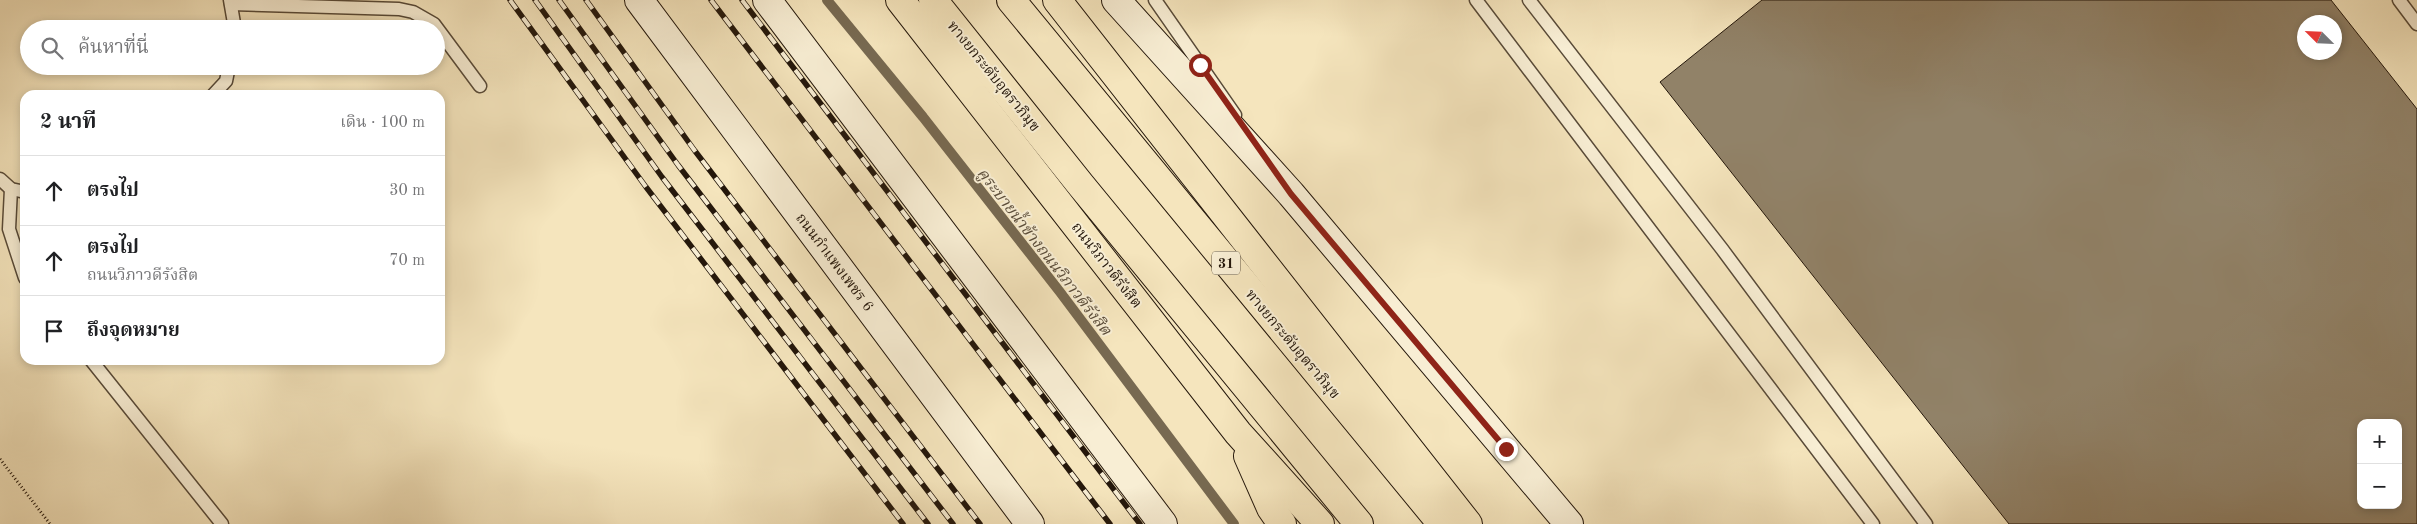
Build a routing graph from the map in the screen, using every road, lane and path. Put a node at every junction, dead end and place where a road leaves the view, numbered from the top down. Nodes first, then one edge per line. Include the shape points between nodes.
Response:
1 (639, 0) edge
2 (767, 0) edge
3 (900, 0) edge
4 (933, 0) edge
5 (1011, 0) edge
6 (1057, 0) edge
7 (1116, 0) edge
8 (1155, 0) edge
9 (1476, 0) edge
10 (1529, 0) edge
11 (2399, 0) edge
12 (230, 2) edge
13 (233, 20) edge
14 (427, 20) edge
15 (2417, 24) edge
16 (445, 39) edge
17 (227, 75) edge
18 (480, 86) dead end
19 (218, 90) edge
20 (0, 179) edge
21 (11, 189) junction
22 (20, 191) edge
23 (1291, 194) junction
24 (20, 263) edge
25 (95, 365) edge
26 (1238, 433) junction
27 (0, 459) edge
28 (50, 524) edge
29 (222, 524) edge
30 (1030, 524) edge
31 (1163, 524) edge
32 (1282, 524) edge
33 (1320, 524) edge
34 (1358, 524) edge
35 (1442, 524) edge
36 (1468, 524) edge
37 (1570, 524) edge
38 (1873, 524) edge
39 (1926, 524) edge

1 - 30 main road, ถนนกำแพงเพชร 6
2 - 31 main road
3 - 26 highway, ถนนวิภาวดีรังสิต
4 - 34 highway, ทางยกระดับอุตราภิมุข
5 - 35 highway, ทางยกระดับอุตราภิมุข / 31
6 - 36 highway, 31
7 - 23 main road
8 - 23 lane
9 - 38 lane
10 - 39 lane via 1722,249
11 - 15 lane
12 - 13 lane
12 - 14 lane via 399,9
16 - 18 lane
17 - 19 lane
20 - 21 lane
21 - 22 lane
21 - 24 lane via 9,229
23 - 37 main road
25 - 29 lane
26 - 32 highway via 1271,508
26 - 33 highway, ถนนวิภาวดีรังสิต
27 - 28 path

